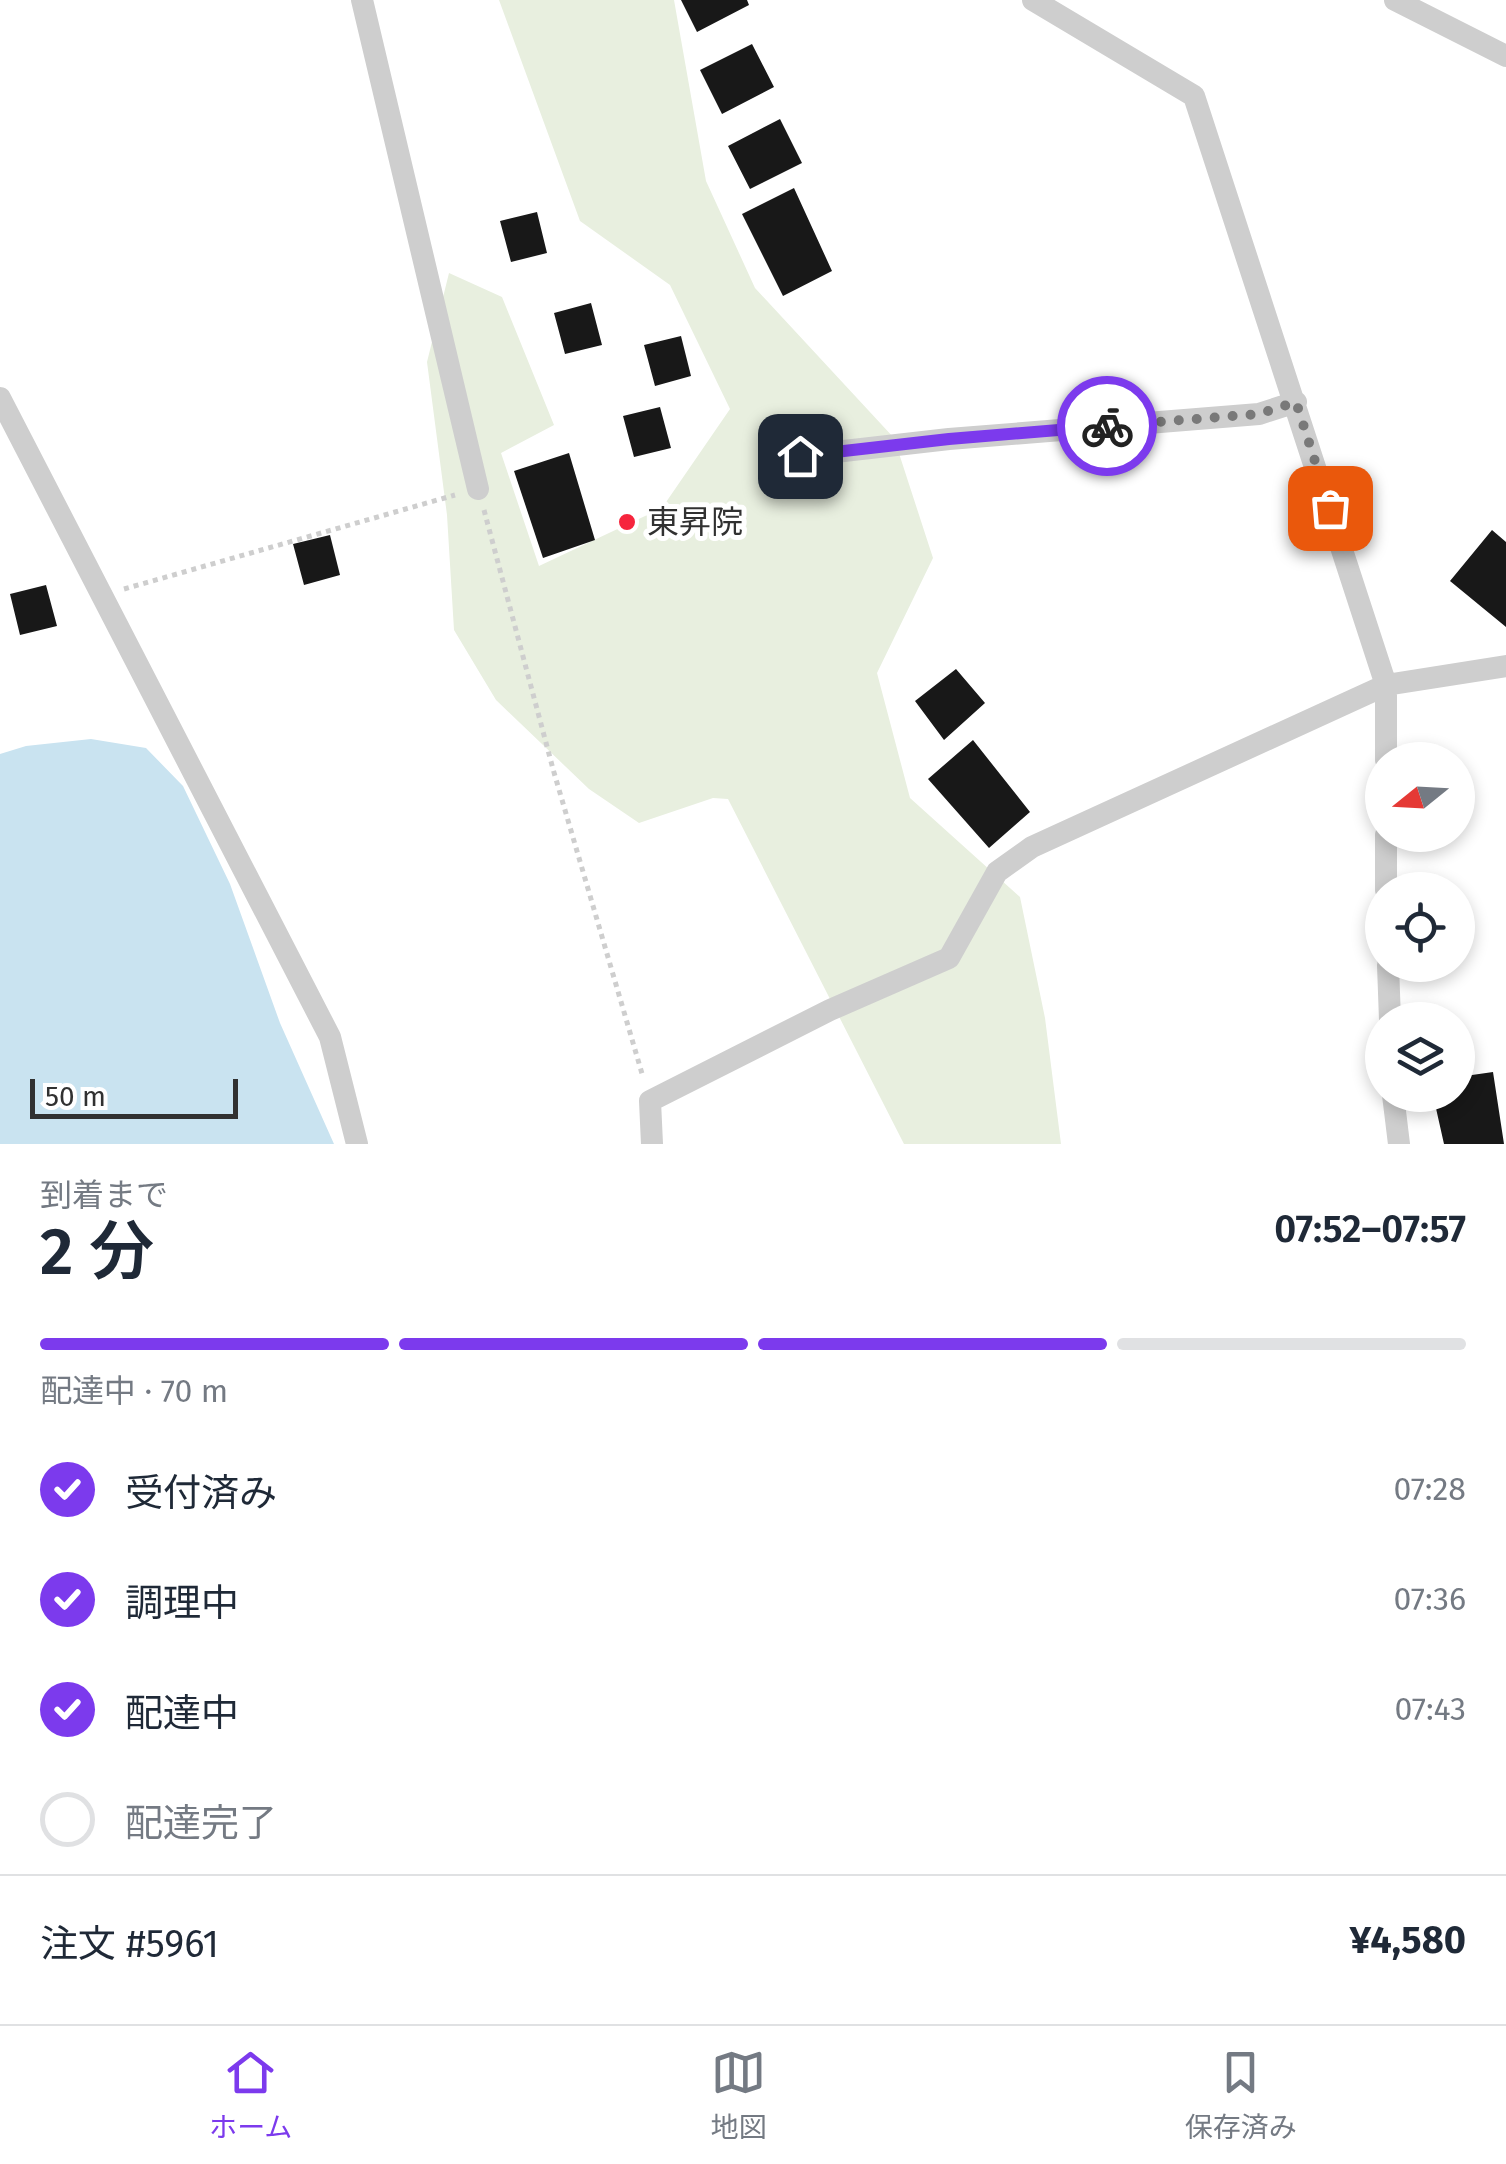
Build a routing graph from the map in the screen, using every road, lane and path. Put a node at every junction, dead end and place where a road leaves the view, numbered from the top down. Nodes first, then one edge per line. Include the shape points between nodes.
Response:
1 (362, 0) edge
2 (1033, 0) edge
3 (1395, 0) edge
4 (1506, 56) edge
5 (0, 398) edge
6 (1296, 402) junction
7 (800, 456) dead end
8 (478, 489) junction
9 (102, 595) junction
10 (1506, 666) edge
11 (1386, 686) junction
12 (1386, 742) edge
13 (650, 1101) junction
14 (1395, 1112) edge
15 (357, 1144) edge
16 (652, 1144) edge
17 (1398, 1144) edge

1 - 8 street
2 - 6 street via 1194,96
3 - 4 street
5 - 9 street
6 - 7 street via 1259,414
6 - 11 street
8 - 9 path
8 - 13 path
9 - 15 street via 330,1037
10 - 11 street
11 - 12 street
11 - 13 street via 1032,847 997,872 949,958
13 - 16 street
14 - 17 street

